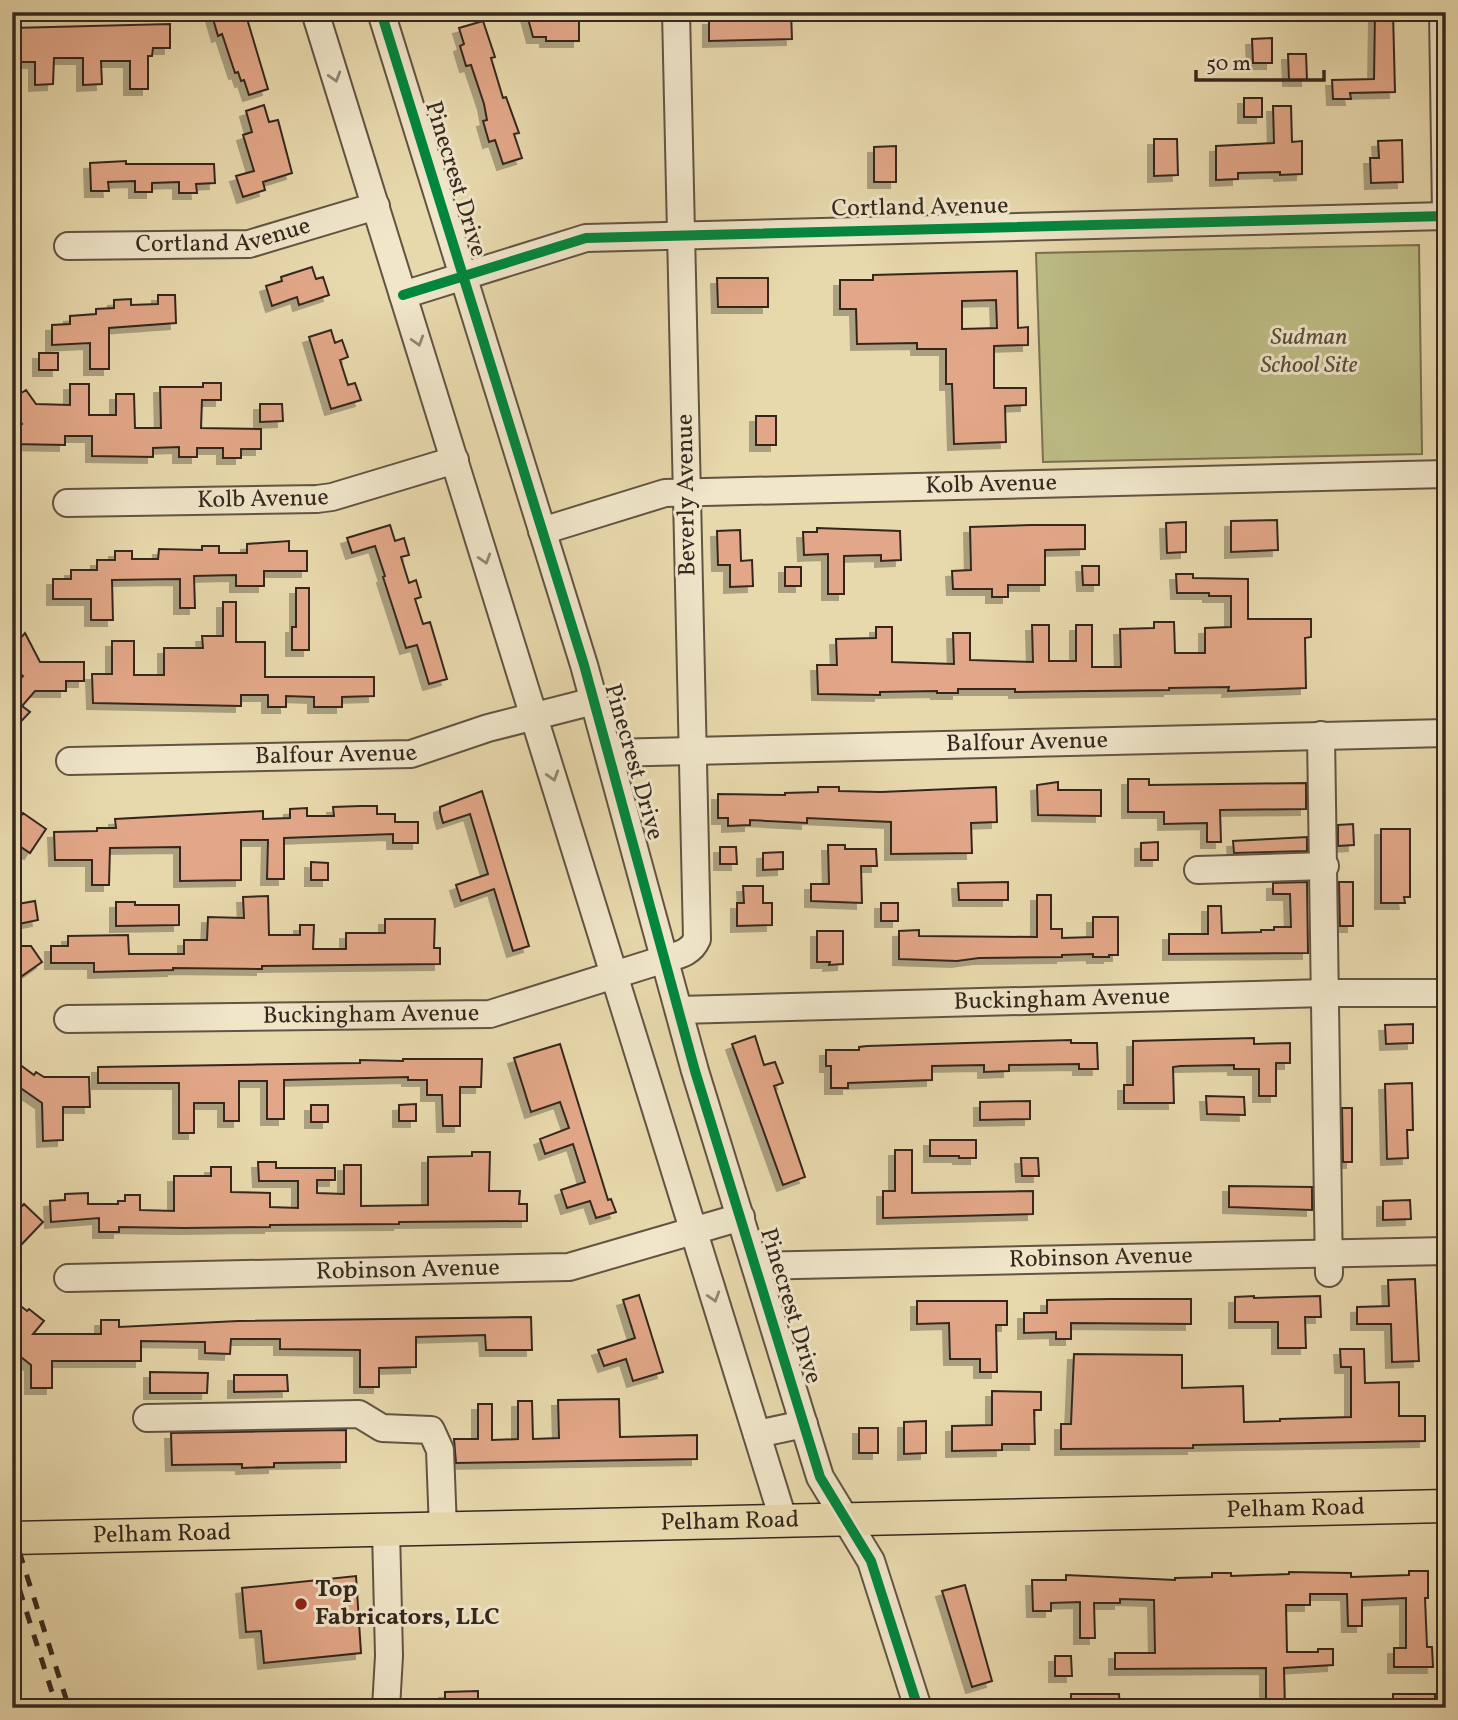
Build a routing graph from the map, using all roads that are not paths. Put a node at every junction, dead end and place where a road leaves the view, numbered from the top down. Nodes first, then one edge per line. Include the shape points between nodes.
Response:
1 (315, 12) edge
2 (382, 12) edge
3 (676, 12) edge
4 (1443, 12) edge
5 (376, 206) junction
6 (1446, 215) edge
7 (680, 235) junction
8 (68, 246) dead end
9 (463, 276) junction
10 (403, 295) junction
11 (455, 460) junction
12 (1446, 474) edge
13 (688, 492) junction
14 (67, 503) dead end
15 (542, 531) junction
16 (594, 701) junction
17 (534, 715) junction
18 (1446, 733) edge
19 (1321, 735) junction
20 (692, 752) junction
21 (609, 753) junction
22 (70, 761) dead end
23 (1325, 866) junction
24 (1198, 870) dead end
25 (665, 959) junction
26 (615, 976) junction
27 (1325, 993) junction
28 (1446, 993) edge
29 (679, 1010) junction
30 (68, 1019) dead end
31 (741, 1217) junction
32 (694, 1231) junction
33 (1446, 1251) edge
34 (1329, 1263) junction
35 (756, 1266) junction
36 (68, 1278) dead end
37 (147, 1418) dead end
38 (804, 1424) junction
39 (757, 1434) junction
40 (1446, 1506) edge
41 (846, 1521) junction
42 (784, 1522) junction
43 (443, 1529) junction
44 (386, 1530) junction
45 (12, 1538) edge
46 (386, 1708) edge
47 (918, 1708) edge

1 -> 5 street
2 - 9 street, Pinecrest Drive
3 - 7 street, Beverly Avenue
4 - 6 street
5 - 8 street, Cortland Avenue via 249,244
5 - 10 street
6 - 7 street, Cortland Avenue
7 - 9 street, Cortland Avenue via 586,238
7 - 13 street, Beverly Avenue
9 - 10 street, Cortland Avenue
9 - 15 street, Pinecrest Drive
10 -> 11 street
11 - 14 street, Kolb Avenue via 317,499
11 -> 17 street
12 - 13 street, Kolb Avenue
13 - 15 street, Kolb Avenue via 665,493
13 - 20 street, Beverly Avenue
15 - 16 street, Pinecrest Drive
16 - 17 street, Balfour Avenue
16 - 21 street, Pinecrest Drive
17 - 22 street, Balfour Avenue via 411,754
17 -> 26 street
18 - 19 street, Balfour Avenue
19 - 20 street, Balfour Avenue
19 - 23 street
20 - 21 street, Balfour Avenue
20 - 25 street, Beverly Avenue via 696,939 688,951
21 - 25 street, Pinecrest Drive
23 - 24 street
23 - 27 street
25 - 26 street, Buckingham Avenue
25 - 29 street, Pinecrest Drive
26 - 30 street, Buckingham Avenue via 490,1013
26 - 32 street
27 - 28 street, Buckingham Avenue
27 - 29 street, Buckingham Avenue
27 - 34 street
29 - 31 street, Pinecrest Drive
31 - 32 street, Robinson Avenue
31 - 35 street, Pinecrest Drive
32 - 36 street, Robinson Avenue via 569,1267
32 -> 39 street
33 - 34 street, Robinson Avenue
34 - 35 street, Robinson Avenue
35 - 38 street, Pinecrest Drive
37 - 43 street via 359,1414 382,1429 431,1430 440,1450
38 - 39 street
38 - 41 street, Pinecrest Drive via 820,1477
39 - 42 street
40 - 41 main road, Pelham Road
41 - 42 main road, Pelham Road
41 - 47 street, Pinecrest Drive via 871,1561
42 - 43 main road, Pelham Road
43 - 44 main road, Pelham Road
44 - 45 main road, Pelham Road
44 - 46 street

